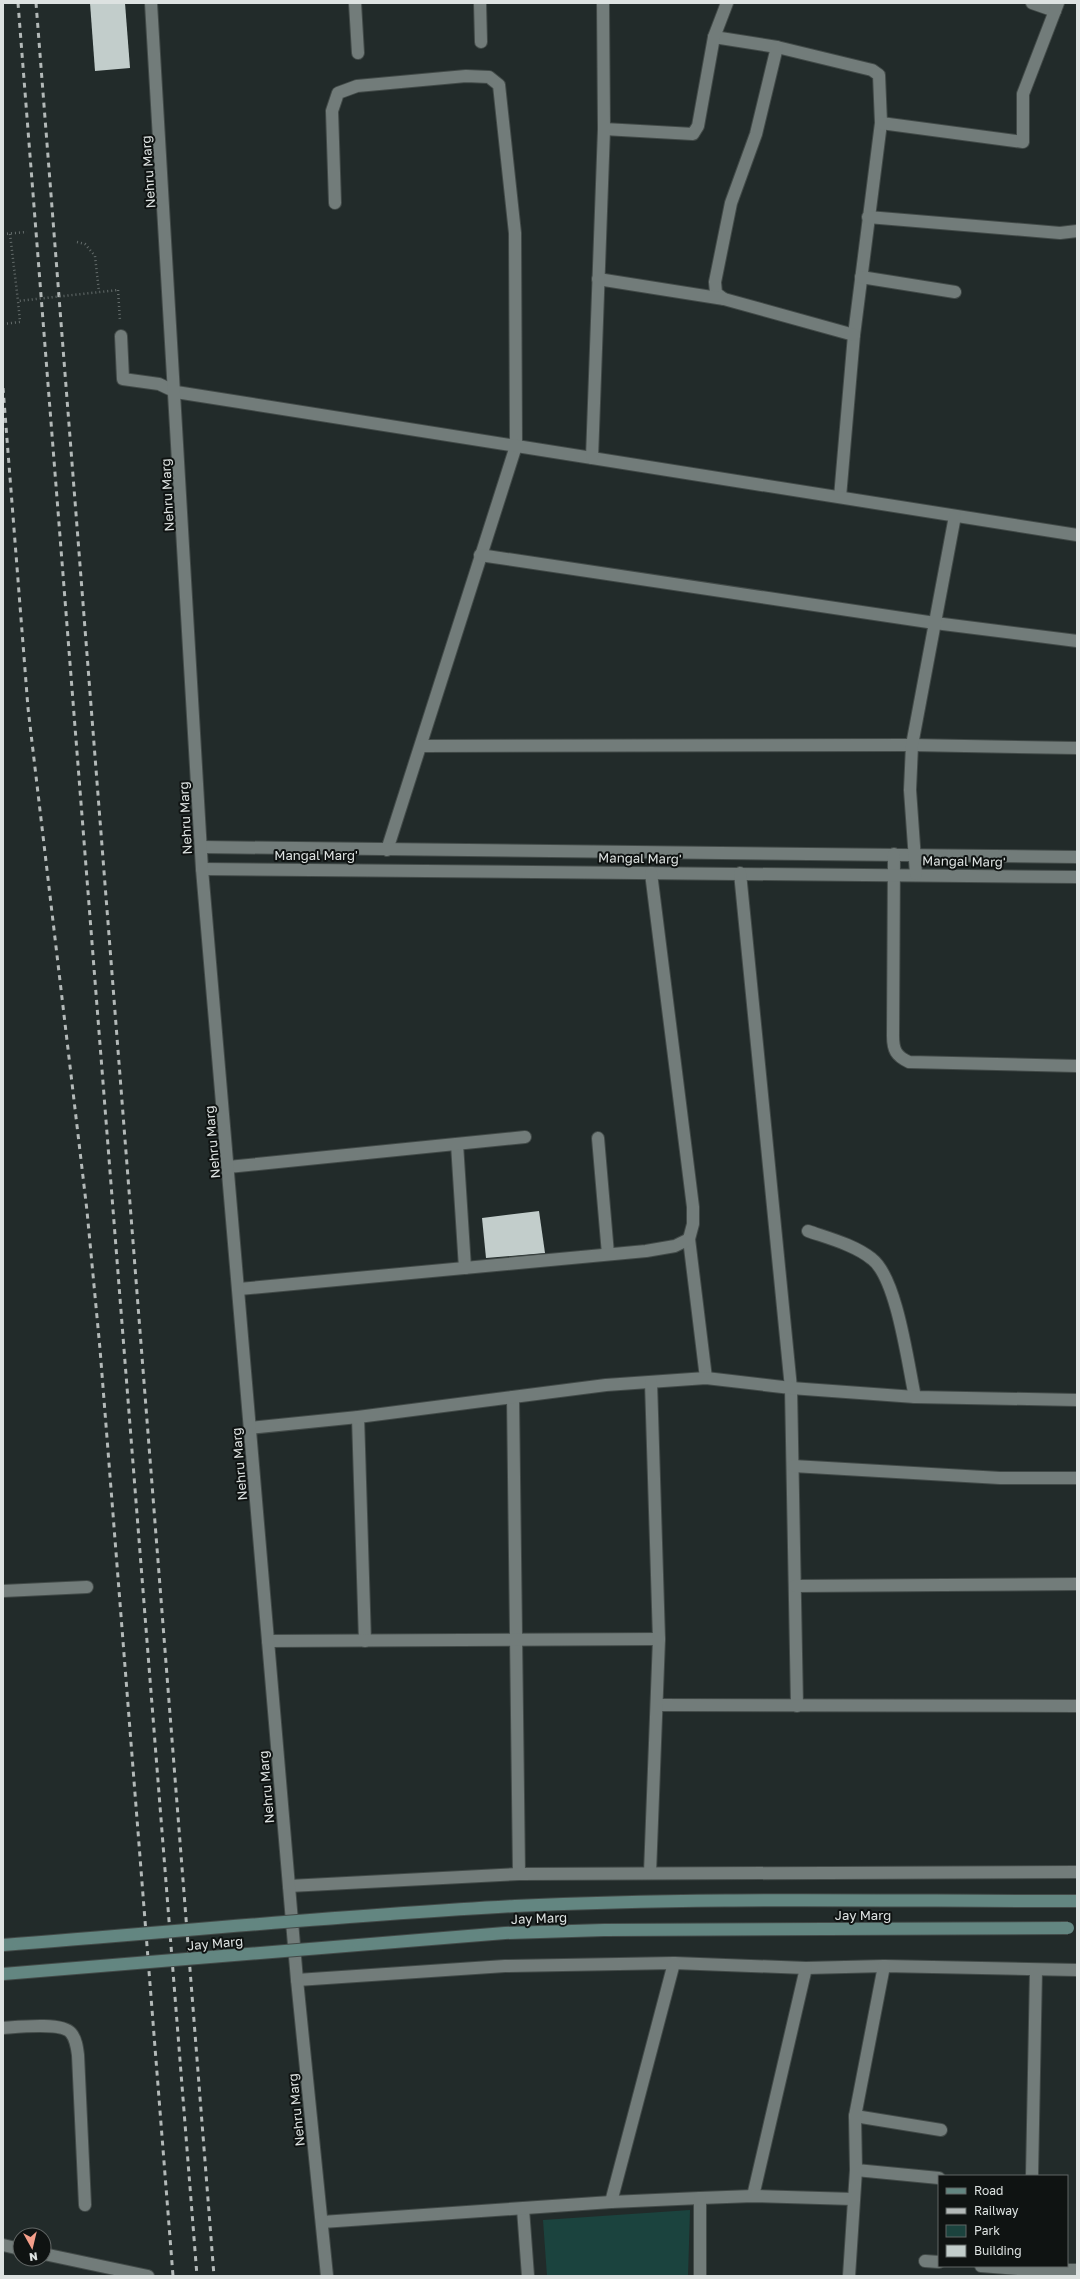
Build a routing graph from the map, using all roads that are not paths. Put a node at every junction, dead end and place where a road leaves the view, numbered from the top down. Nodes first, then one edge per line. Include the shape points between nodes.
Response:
1 (152, 3) edge
2 (355, 3) edge
3 (480, 3) edge
4 (604, 3) edge
5 (727, 3) edge
6 (1032, 3) edge
7 (1057, 7) edge
8 (714, 37) junction
9 (481, 42) dead end
10 (777, 48) junction
11 (358, 53) dead end
12 (881, 123) junction
13 (604, 128) junction
14 (335, 203) dead end
15 (868, 217) junction
16 (1077, 231) edge
17 (861, 277) junction
18 (598, 279) junction
19 (955, 292) dead end
20 (724, 299) junction
21 (854, 335) junction
22 (121, 336) road end
23 (176, 392) junction
24 (516, 446) junction
25 (592, 458) junction
26 (840, 497) junction
27 (955, 516) junction
28 (1077, 535) edge
29 (480, 555) junction
30 (935, 623) junction
31 (1077, 641) edge
32 (912, 745) junction
33 (421, 746) junction
34 (1077, 748) edge
35 (201, 847) junction
36 (387, 850) junction
37 (894, 854) junction
38 (915, 855) junction
39 (1077, 857) edge
40 (202, 869) junction
41 (651, 873) junction
42 (740, 873) junction
43 (895, 874) junction
44 (916, 874) junction
45 (1077, 877) edge
46 (1077, 1066) edge
47 (525, 1137) dead end
48 (598, 1138) dead end
49 (457, 1144) junction
50 (228, 1167) junction
51 (808, 1231) dead end
52 (689, 1239) junction
53 (608, 1254) junction
54 (465, 1268) junction
55 (239, 1289) junction
56 (706, 1378) junction
57 (651, 1382) junction
58 (791, 1388) junction
59 (915, 1396) junction
60 (512, 1397) junction
61 (1077, 1400) edge
62 (358, 1417) junction
63 (250, 1428) junction
64 (794, 1466) junction
65 (1077, 1478) edge
66 (1077, 1584) edge
67 (795, 1586) junction
68 (87, 1587) dead end
69 (3, 1591) edge
70 (659, 1639) junction
71 (516, 1640) junction
72 (365, 1641) junction
73 (268, 1642) junction
74 (657, 1705) junction
75 (797, 1706) junction
76 (1077, 1706) edge
77 (1077, 1872) edge
78 (650, 1873) junction
79 (519, 1874) junction
80 (289, 1886) junction
81 (1071, 1901) edge
82 (1073, 1928) edge
83 (3, 1945) edge
84 (674, 1963) junction
85 (884, 1966) junction
86 (806, 1968) junction
87 (1036, 1970) junction
88 (1077, 1970) edge
89 (3, 1974) edge
90 (296, 1980) junction
91 (3, 2028) edge
92 (856, 2116) junction
93 (941, 2130) dead end
94 (856, 2170) junction
95 (1032, 2175) edge
96 (938, 2178) edge
97 (753, 2196) junction
98 (700, 2198) junction
99 (854, 2199) junction
100 (611, 2202) junction
101 (86, 2205) dead end
102 (523, 2209) junction
103 (322, 2222) junction
104 (52, 2256) edge
105 (925, 2261) dead end
106 (938, 2262) edge
107 (991, 2267) edge
108 (1077, 2270) edge
109 (1029, 2271) edge
110 (148, 2276) edge
111 (327, 2276) edge
112 (528, 2276) edge
113 (700, 2276) edge
114 (849, 2276) edge

1 - 23 street, Nehru Marg
2 - 11 street
3 - 9 street
4 - 13 street
5 - 8 street
6 - 7 street
7 - 12 street via 1023,94 1023,142
8 - 10 street
8 - 13 street via 698,126 693,134
10 - 12 street via 872,70 879,75
10 - 20 street via 756,134 731,203 715,282 716,293
12 - 15 street
13 - 18 street
14 - 24 street via 332,111 338,93 357,86 466,76 489,77 499,85 515,233
15 - 16 street via 1060,233
15 - 17 street
17 - 19 street
17 - 21 street
18 - 20 street
18 - 25 street
20 - 21 street
21 - 26 street
22 - 23 street via 123,379 159,384
23 - 24 street
23 - 35 street, Nehru Marg
24 - 25 street
24 - 29 street
25 - 26 street
26 - 27 street
27 - 28 street
27 - 30 street
29 - 30 street
29 - 33 street
30 - 31 street
30 - 32 street
32 - 33 street
32 - 34 street
32 - 38 street via 910,790
33 - 36 street
35 - 36 street
35 - 40 street, Nehru Marg
36 - 37 street
37 - 38 street
37 - 43 street
38 - 39 street
38 - 44 street
40 - 41 street, Mangal Marg'
40 - 50 street, Nehru Marg
41 - 42 street, Mangal Marg'
41 - 52 street via 693,1207 694,1224
42 - 43 street, Mangal Marg'
42 - 58 street
43 - 44 street, Mangal Marg'
43 - 46 street via 893,1049 899,1057 909,1062
44 - 45 street, Mangal Marg'
47 - 49 street
48 - 53 street
49 - 50 street
49 - 54 street
50 - 55 street, Nehru Marg
51 - 59 street via 872,1258 880,1267 895,1306
52 - 53 street via 675,1246
52 - 56 street
53 - 54 street
54 - 55 street
55 - 63 street, Nehru Marg
56 - 57 street
56 - 58 street
57 - 60 street
57 - 70 street
58 - 59 street
58 - 64 street
59 - 61 street
60 - 62 street
60 - 71 street
62 - 63 street
62 - 72 street
63 - 73 street, Nehru Marg
64 - 65 street via 1000,1478
64 - 67 street
66 - 67 street
67 - 75 street
68 - 69 street
70 - 71 street
70 - 74 street
71 - 72 street
71 - 79 street
72 - 73 street
73 - 80 street, Nehru Marg
74 - 75 street
74 - 78 street
75 - 76 street
77 - 78 street
78 - 79 street
79 - 80 street
80 - 90 street, Nehru Marg
81 - 83 main road, Jay Marg, bridge via 618,1902 515,1906
82 - 89 main road, Jay Marg, bridge via 611,1930 505,1933
84 - 86 street
84 - 90 street via 505,1966
84 - 100 street
85 - 86 street
85 - 87 street
85 - 92 street
86 - 97 street
87 - 88 street
87 - 95 street
90 - 103 street, Nehru Marg
91 - 101 street via 60,2028 71,2032 75,2040 78,2054
92 - 93 street
92 - 94 street
94 - 96 street
94 - 99 street
97 - 98 street
97 - 99 street
98 - 100 street
98 - 113 street
99 - 114 street
100 - 102 street
102 - 103 street
102 - 112 street
103 - 111 street, Nehru Marg
104 - 110 street
105 - 106 street
107 - 109 street
108 - 109 street

